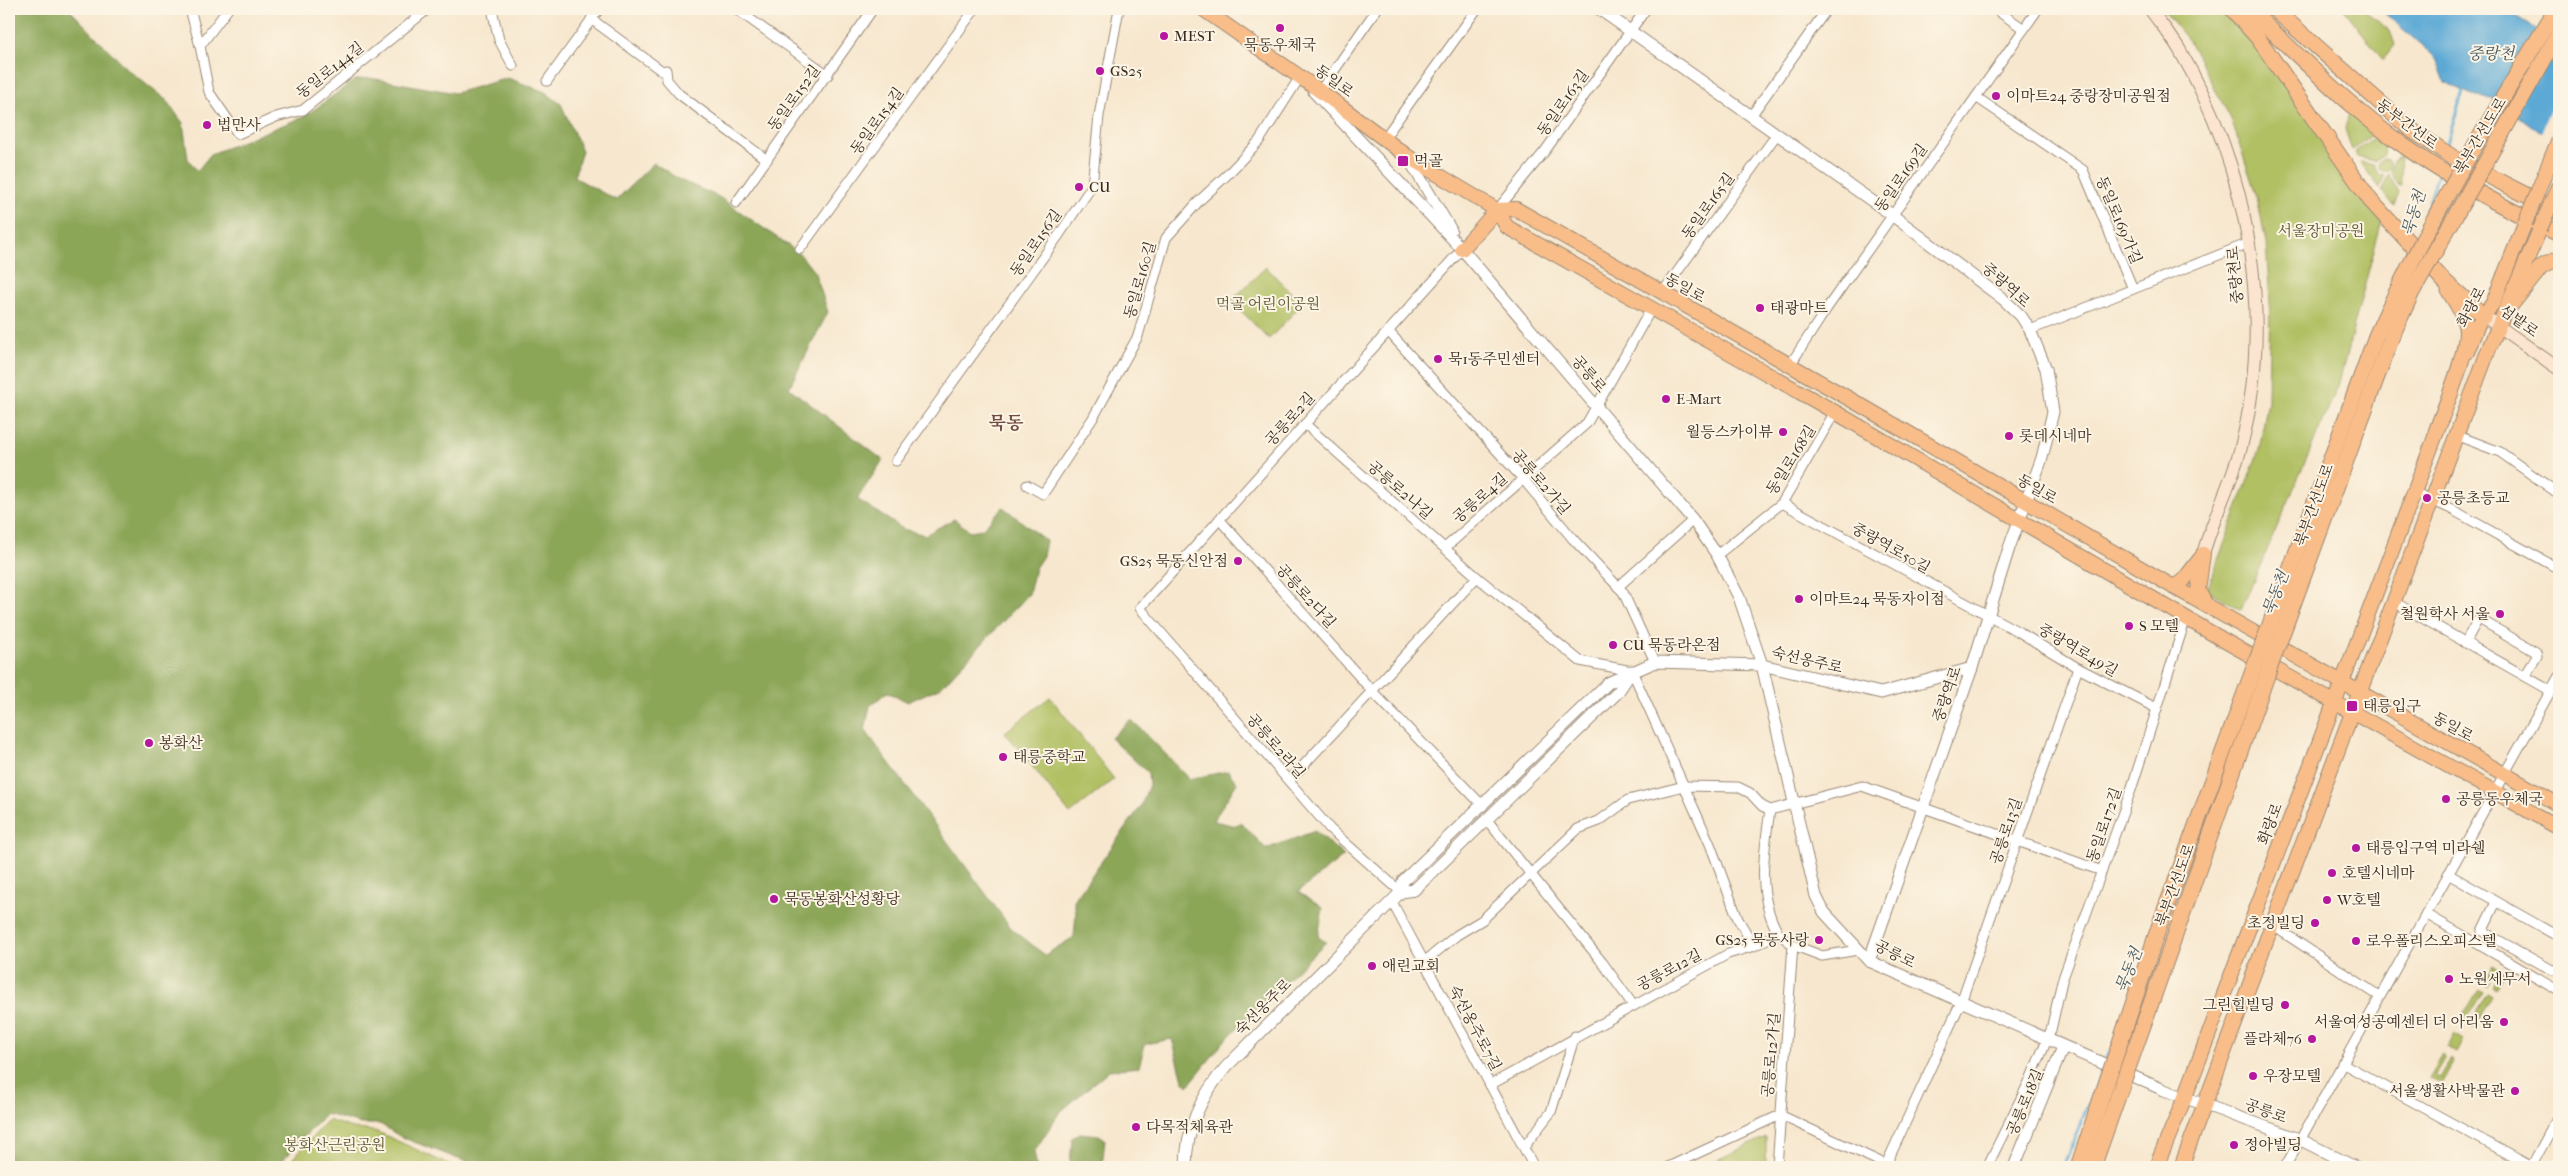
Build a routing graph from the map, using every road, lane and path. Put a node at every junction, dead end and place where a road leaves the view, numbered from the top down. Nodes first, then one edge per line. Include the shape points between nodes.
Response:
1 (190, 9) edge
2 (228, 9) edge
3 (428, 9) edge
4 (492, 9) edge
5 (599, 9) edge
6 (736, 9) edge
7 (873, 9) edge
8 (975, 9) edge
9 (1119, 9) edge
10 (1203, 9) edge
11 (1377, 9) edge
12 (1477, 9) edge
13 (1599, 9) edge
14 (1646, 9) edge
15 (1827, 9) edge
16 (1995, 9) edge
17 (2038, 9) edge
18 (2150, 9) edge
19 (2232, 9) edge
20 (2249, 9) edge
21 (2274, 9) edge
22 (2556, 9) edge
23 (591, 19) junction
24 (2024, 29) junction
25 (1631, 31) junction
26 (2559, 33) edge
27 (200, 46) junction
28 (513, 66) dead end
29 (828, 75) junction
30 (1300, 77) junction
31 (548, 81) dead end
32 (1320, 90) junction
33 (1976, 97) junction
34 (1751, 116) junction
35 (1777, 134) junction
36 (2559, 139) edge
37 (1383, 140) junction
38 (1406, 156) junction
39 (767, 160) junction
40 (2559, 185) edge
41 (736, 203) dead end
42 (1497, 210) junction
43 (2559, 212) edge
44 (1892, 215) junction
45 (1548, 227) junction
46 (2559, 234) edge
47 (2249, 243) junction
48 (1537, 244) junction
49 (800, 249) dead end
50 (1462, 249) junction
51 (2559, 259) edge
52 (2444, 282) junction
53 (2133, 289) junction
54 (1662, 293) junction
55 (1651, 309) junction
56 (2507, 310) junction
57 (2484, 316) junction
58 (2499, 327) junction
59 (2030, 330) junction
60 (1388, 331) junction
61 (1790, 365) junction
62 (2559, 369) edge
63 (1804, 373) junction
64 (1795, 388) junction
65 (1862, 406) junction
66 (1597, 407) junction
67 (1835, 412) junction
68 (1852, 422) junction
69 (1304, 424) junction
70 (2436, 432) junction
71 (2458, 436) junction
72 (896, 461) dead end
73 (1975, 471) junction
74 (1523, 479) junction
75 (1027, 485) dead end
76 (1965, 487) junction
77 (2414, 492) junction
78 (2559, 494) edge
79 (2433, 501) junction
80 (2027, 502) junction
81 (1782, 503) junction
82 (2020, 518) junction
83 (1219, 519) junction
84 (1693, 520) junction
85 (1446, 547) junction
86 (1717, 554) junction
87 (2203, 554) junction
88 (2559, 569) edge
89 (1477, 577) junction
90 (1618, 587) junction
91 (2173, 587) junction
92 (2394, 602) junction
93 (2206, 606) junction
94 (1140, 608) joint
95 (1987, 616) junction
96 (2186, 618) junction
97 (2465, 643) junction
98 (1655, 662) junction
99 (1762, 665) junction
100 (1972, 668) junction
101 (2078, 668) junction
102 (1632, 671) junction
103 (2525, 676) junction
104 (2559, 676) edge
105 (2341, 681) junction
106 (2551, 691) junction
107 (1373, 692) junction
108 (2359, 692) junction
109 (2334, 702) junction
110 (2156, 708) junction
111 (2352, 712) junction
112 (2504, 774) junction
113 (1289, 781) junction
114 (1684, 786) junction
115 (2494, 792) junction
116 (1793, 802) junction
117 (2559, 804) edge
118 (1483, 806) junction
119 (1924, 808) junction
120 (1770, 810) junction
121 (1488, 820) junction
122 (2559, 828) edge
123 (2016, 842) junction
124 (2102, 871) junction
125 (1531, 874) junction
126 (2448, 874) junction
127 (1401, 892) junction
128 (1392, 902) junction
129 (2496, 902) junction
130 (2426, 914) junction
131 (2253, 917) junction
132 (2272, 925) junction
133 (1778, 933) junction
134 (2559, 937) edge
135 (1793, 944) junction
136 (1754, 946) junction
137 (2509, 946) junction
138 (1858, 950) junction
139 (2503, 958) junction
140 (1869, 961) junction
141 (1424, 962) junction
142 (2559, 967) edge
143 (2559, 991) edge
144 (2380, 996) junction
145 (1961, 1002) junction
146 (1633, 1005) junction
147 (1576, 1036) junction
148 (2047, 1040) junction
149 (2067, 1049) junction
150 (2342, 1063) junction
151 (1490, 1085) junction
152 (2184, 1097) junction
153 (2206, 1104) junction
154 (1780, 1115) junction
155 (2559, 1116) edge
156 (2299, 1140) junction
157 (1524, 1147) junction
158 (1888, 1166) edge
159 (1186, 1167) edge
160 (1534, 1167) edge
161 (1668, 1167) edge
162 (1777, 1167) edge
163 (1987, 1167) edge
164 (2014, 1167) edge
165 (2078, 1167) edge
166 (2093, 1167) edge
167 (2156, 1167) edge
168 (2181, 1167) edge
169 (2285, 1167) edge
170 (2355, 1167) edge
171 (2531, 1167) edge

1 - 27 street
2 - 27 street
3 - 27 street, 동일로144길 via 302,110 238,134 209,92
4 - 28 street via 499,40
5 - 23 street
6 - 29 street
7 - 29 street, 동일로152길
8 - 49 street, 동일로154길
9 - 72 street, 동일로156길 via 1099,116 1092,186
10 - 30 main road, 동일로
11 - 32 street
12 - 37 street
13 - 25 street, 중랑역로
14 - 25 street, 동일로163길
15 - 34 street
16 - 24 street
17 - 24 street, 동일로169길
18 - 47 main road, 중랑천로 via 2179,48 2217,126 2239,186
19 - 52 highway, bridge via 2258,38 2370,200
20 - 46 highway via 2368,118 2419,156 2500,206
21 - 43 highway, 동부간선로 via 2410,129 2454,158
22 - 165 highway, 북부간선도로, bridge via 2458,174 2400,283 2376,336 2161,921
23 - 31 street
23 - 39 street via 662,71 666,70 667,80 679,94
24 - 33 street, 동일로169길
25 - 34 street, 중랑역로
25 - 42 street, 동일로163길 via 1545,151
26 - 166 highway, 북부간선도로, bridge via 2412,292 2392,336 2271,664
29 - 39 street, 동일로152길
30 - 32 main road, 동일로
30 - 50 street, 공릉로
30 - 75 street, 동일로160길 via 1259,141 1166,238 1138,336 1114,381 1062,469 1042,494
32 - 37 main road, 동일로
33 - 44 street, 동일로169길
33 - 53 street, 동일로169가길 via 2083,170
34 - 35 street, 중랑역로
35 - 44 street, 중랑역로
35 - 54 street, 동일로165길
36 - 57 main road, 화랑로, bridge via 2493,303
37 - 38 main road, 동일로
38 - 42 main road, 동일로
38 - 50 street, 공릉로
39 - 41 street, 동일로152길
40 - 56 main road, bridge
42 - 45 main road, 동일로 via 1516,209
42 - 48 main road, 동일로 via 1507,227
42 - 50 main road
44 - 59 street, 중랑역로 via 2003,299
44 - 61 street, 동일로169길
45 - 48 main road via 1533,226 1530,232
45 - 54 main road, 동일로
47 - 53 street
47 - 87 main road, 중랑천로 via 2255,300 2252,383 2241,446
48 - 55 main road, 동일로
50 - 60 street, 공릉로2길
50 - 66 street, 공릉로
51 - 56 highway via 2542,266
52 - 57 highway
52 - 70 highway via 2464,316 2466,329 2464,347
53 - 59 street
54 - 61 main road, 동일로
55 - 64 main road, 동일로
55 - 66 street
56 - 58 main road
57 - 58 main road, 섬밭로
57 - 70 main road, 화랑로
58 - 62 main road, 섬밭로
58 - 71 main road
59 - 80 street, 중랑역로 via 2046,369 2053,412
60 - 69 street, 공릉로2길
60 - 74 street, 공릉로2가길
61 - 63 main road, 동일로
63 - 64 main road via 1814,389 1810,392
63 - 65 main road, 동일로
64 - 67 main road, 동일로
65 - 68 main road via 1847,403 1843,406 1842,410
65 - 73 main road, 동일로
66 - 74 street, 공릉로4길 via 1587,423
66 - 84 street, 공릉로
67 - 68 main road, 동일로
67 - 81 street, 동일로168길
68 - 76 main road, 동일로
69 - 83 street, 공릉로2길
69 - 85 street, 공릉로2나길
70 - 77 main road, 화랑로
71 - 78 street via 2500,452
71 - 79 main road
73 - 76 main road via 1983,484 1980,488
73 - 80 main road, 동일로
74 - 85 street, 공릉로4길
74 - 90 street, 공릉로2가길
76 - 82 main road, 동일로
77 - 79 street
77 - 105 main road, 화랑로
79 - 88 street
79 - 92 main road
80 - 82 street, 중랑역로
80 - 91 main road, 동일로
81 - 86 street, 동일로168길
81 - 95 street, 중랑역로50길
82 - 95 street, 중랑역로
82 - 96 main road, 동일로
83 - 94 street, 공릉로2길
83 - 107 street, 공릉로2다길
84 - 86 street, 공릉로
84 - 90 street
85 - 89 street, 공릉로2나길
86 - 99 street, 공릉로 via 1739,597
87 - 91 main road via 2190,574
87 - 93 main road via 2198,590
89 - 102 street, 공릉로2나길 via 1580,661
89 - 107 street
90 - 98 street, 공릉로2가길
91 - 93 main road, 동일로
92 - 97 street
92 - 108 main road
93 - 105 main road, 동일로, bridge
94 - 113 street, 공릉로2라길
95 - 100 street, 중랑역로
95 - 101 street, 중랑역로49길
96 - 109 main road, 동일로, bridge
96 - 110 street, 동일로172길
97 - 103 street
97 - 103 street via 2477,621 2481,620 2536,652 2537,656
98 - 99 street, 숙선옹주로
98 - 102 street, 숙선옹주로
99 - 100 street, 숙선옹주로 via 1881,693
99 - 116 street, 공릉로
100 - 119 street, 중랑역로
101 - 110 street, 중랑역로49길
101 - 123 street, 공릉로13길
102 - 114 street
102 - 118 street, 숙선옹주로 via 1608,682
102 - 121 street, 숙선옹주로 via 1618,692
103 - 106 street
104 - 106 street
105 - 108 main road, 동일로
105 - 109 main road, 화랑로
106 - 112 street
107 - 113 street
107 - 118 street, 공릉로2다길
108 - 111 main road
108 - 112 main road, 동일로
109 - 111 main road, 동일로
109 - 131 main road, 화랑로
110 - 124 street, 동일로172길
111 - 115 main road, 동일로
111 - 132 main road
112 - 115 street
112 - 117 main road, 동일로
113 - 127 street, 공릉로2라길 via 1330,829
114 - 120 street via 1738,787
114 - 125 street via 1628,800 1599,822 1578,829
114 - 136 street via 1738,919
115 - 122 main road, 동일로
115 - 126 street
116 - 119 street via 1862,786
116 - 120 street
116 - 138 street, 공릉로 via 1816,896 1824,912
118 - 127 street, 숙선옹주로 via 1403,881
119 - 123 street
119 - 140 street, 중랑역로
120 - 133 street via 1764,847 1763,889 1770,918
121 - 125 street
121 - 127 street, 숙선옹주로 via 1414,890
123 - 124 street
123 - 145 street, 공릉로13길
124 - 148 street, 동일로172길 via 2062,981
125 - 141 street via 1482,920 1457,935
125 - 146 street
126 - 129 street
126 - 130 street
127 - 128 street, 숙선옹주로
128 - 141 street, 숙선옹주로7길
128 - 159 street, 숙선옹주로 via 1258,1032 1212,1082 1194,1116
129 - 134 street
129 - 137 street via 2482,930
130 - 139 street
130 - 144 street
131 - 132 street
131 - 152 main road, 화랑로
132 - 144 street
132 - 153 main road
133 - 135 street
133 - 136 street, 공릉로12길
135 - 138 street via 1822,956
135 - 154 street, 공릉로12가길
136 - 146 street, 공릉로12길 via 1728,954
137 - 139 street
137 - 142 street via 2552,970
138 - 140 street, 공릉로
139 - 143 street
140 - 145 street, 공릉로
141 - 151 street, 숙선옹주로7길
144 - 150 street
145 - 148 street, 공릉로
145 - 158 street, 공릉로13길
146 - 147 street, 공릉로12길
147 - 151 street, 공릉로12길
147 - 157 street via 1551,1112
148 - 149 street, 공릉로
148 - 163 street, 동일로172길
149 - 152 street, 공릉로, bridge
149 - 164 street, 공릉로18길
150 - 156 street
150 - 171 street
151 - 157 street, 숙선옹주로7길
152 - 153 street, 공릉로
152 - 167 main road, 화랑로
153 - 156 street, 공릉로
153 - 168 main road
154 - 158 street
154 - 161 street
154 - 162 street, 공릉로12가길
155 - 171 street
156 - 169 street
156 - 170 street, 공릉로
157 - 160 street, 숙선옹주로7길

